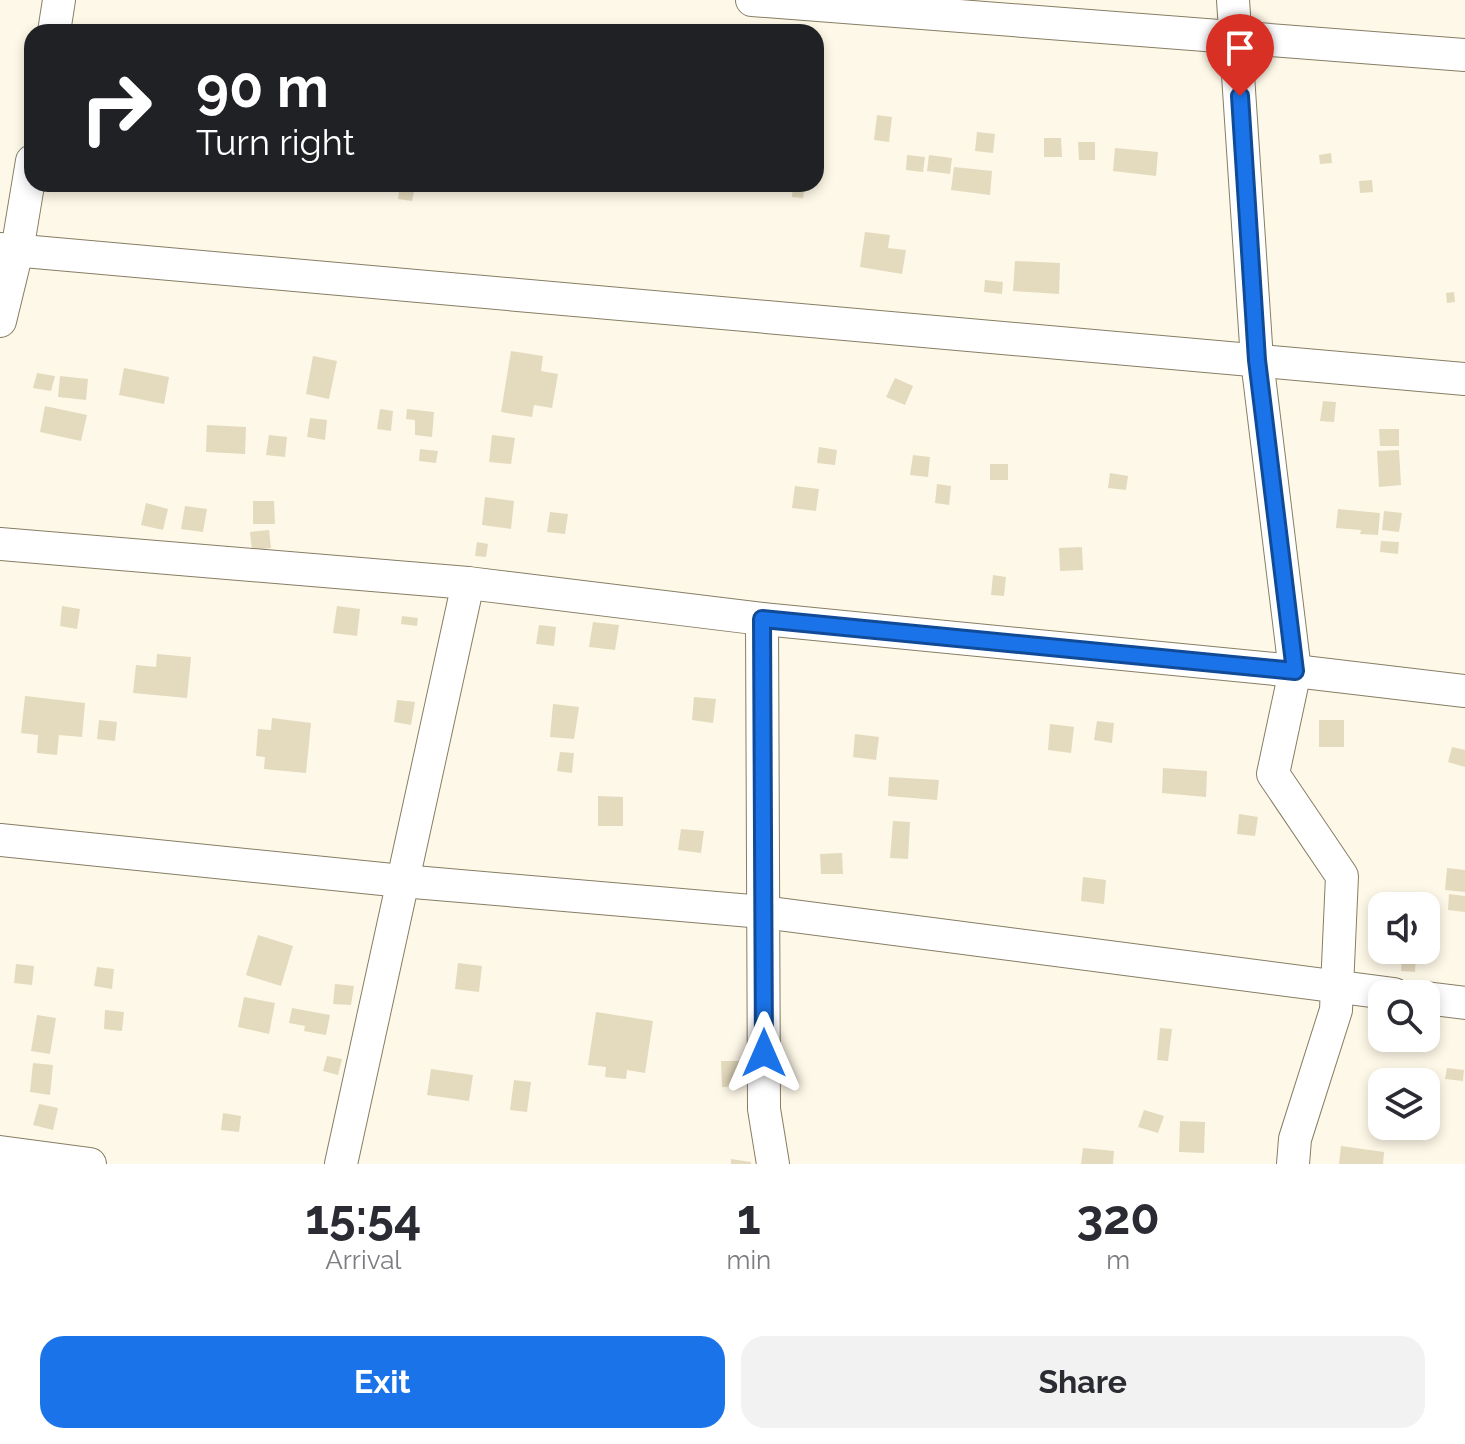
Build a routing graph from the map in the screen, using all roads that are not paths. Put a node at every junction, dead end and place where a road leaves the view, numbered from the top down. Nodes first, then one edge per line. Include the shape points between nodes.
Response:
1 (59, 0) edge
2 (752, 0) edge
3 (1233, 0) edge
4 (55, 24) edge
5 (1236, 37) junction
6 (1465, 55) edge
7 (24, 191) edge
8 (8, 250) edge
9 (0, 321) edge
10 (1257, 360) junction
11 (1465, 379) edge
12 (0, 544) edge
13 (468, 583) junction
14 (762, 619) junction
15 (1295, 671) junction
16 (1465, 691) edge
17 (0, 840) edge
18 (402, 881) junction
19 (763, 912) junction
20 (1339, 987) junction
21 (1368, 991) edge
22 (1440, 1000) edge
23 (1465, 1003) edge
24 (0, 1152) edge
25 (90, 1164) edge
26 (341, 1164) edge
27 (773, 1164) edge
28 (1293, 1164) edge

1 - 4 street
2 - 5 street
3 - 5 street
5 - 6 street
5 - 10 street
7 - 8 street
8 - 9 street
8 - 10 street
10 - 11 street
10 - 15 street
12 - 13 street
13 - 14 street
13 - 18 street
14 - 15 street
14 - 19 street
15 - 16 street
15 - 20 street via 1273,774 1342,876
17 - 18 street
18 - 19 street
18 - 26 street
19 - 20 street
19 - 27 street via 764,1109
20 - 21 street
20 - 28 street via 1295,1139
22 - 23 street
24 - 25 street

